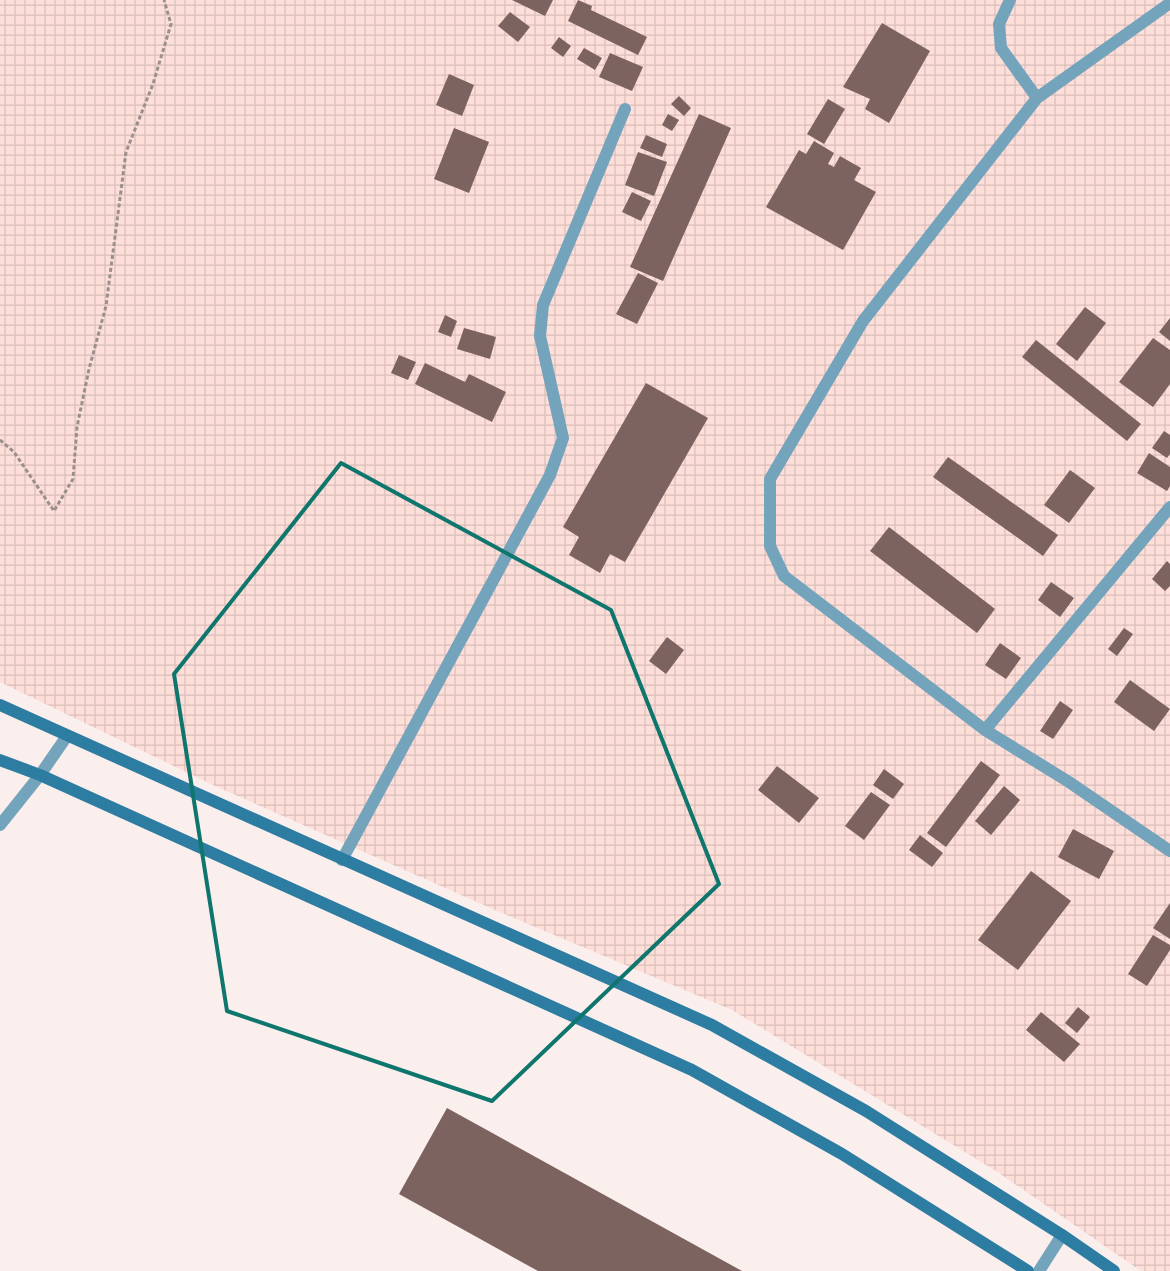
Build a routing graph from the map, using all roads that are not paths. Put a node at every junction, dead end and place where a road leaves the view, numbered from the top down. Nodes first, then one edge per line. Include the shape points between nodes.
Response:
1 (1010, 0) edge
2 (1170, 3) edge
3 (1037, 98) junction
4 (625, 109) dead end
5 (1170, 507) edge
6 (0, 705) edge
7 (985, 730) junction
8 (67, 736) junction
9 (0, 760) edge
10 (40, 776) junction
11 (0, 825) edge
12 (1170, 852) edge
13 (342, 860) junction
14 (1062, 1235) junction
15 (1028, 1271) edge
16 (1039, 1271) edge
17 (1114, 1271) edge

1 - 3 lane via 999,24 1001,48
2 - 3 lane
3 - 7 lane via 863,322 770,479 770,546 784,576
4 - 13 lane via 543,305 540,336 563,438 550,475
5 - 7 lane
6 - 8 main road
7 - 12 lane via 1069,782
8 - 10 lane
8 - 13 main road
9 - 10 main road
10 - 11 lane
10 - 15 main road via 692,1070 842,1154
13 - 14 main road via 712,1025 866,1111
14 - 16 lane
14 - 17 main road

